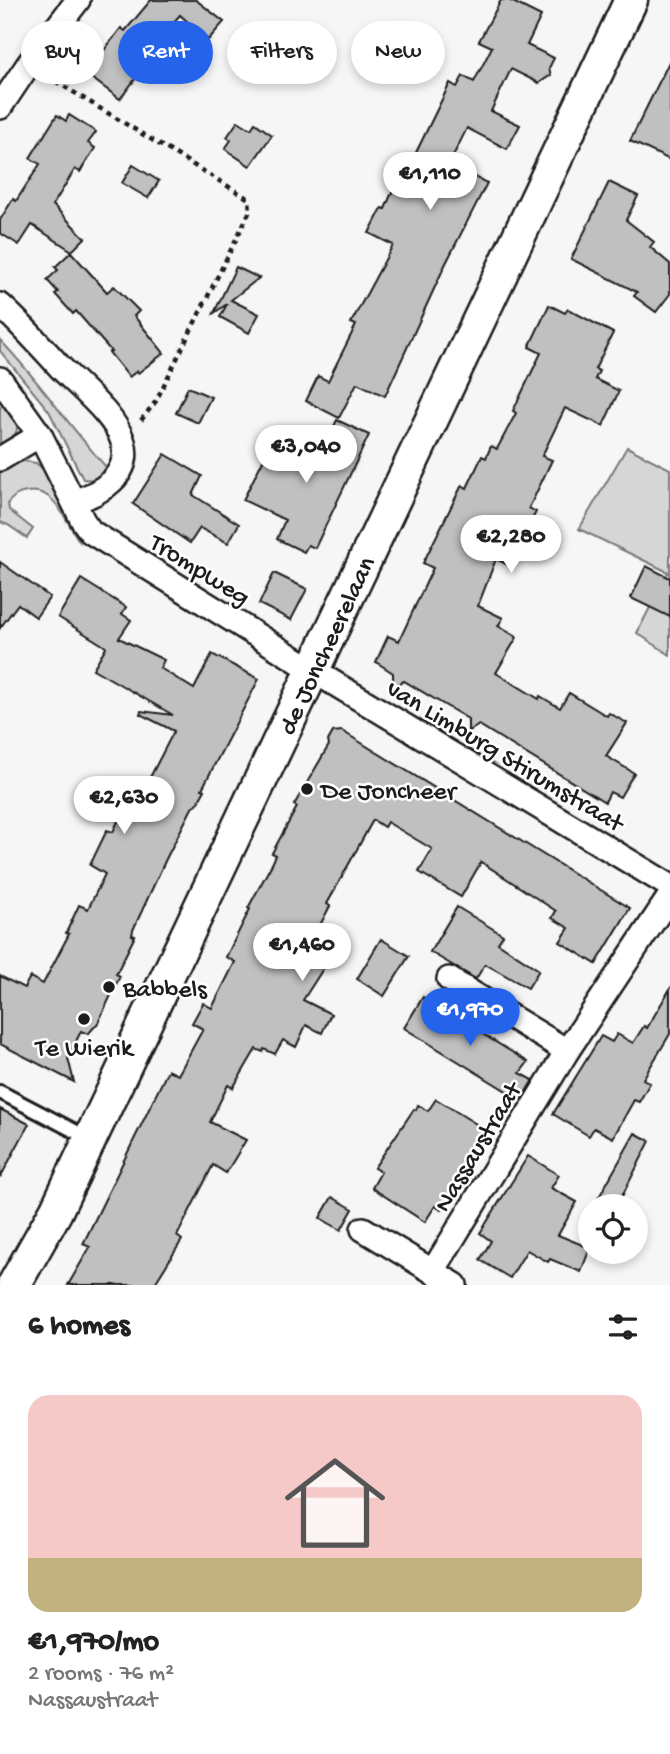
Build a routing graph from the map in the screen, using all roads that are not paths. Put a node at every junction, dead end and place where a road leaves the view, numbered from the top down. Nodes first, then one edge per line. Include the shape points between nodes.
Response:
1 (78, 0) edge
2 (631, 0) edge
3 (0, 107) edge
4 (0, 305) edge
5 (0, 379) edge
6 (40, 435) junction
7 (0, 459) edge
8 (74, 501) junction
9 (313, 670) junction
10 (670, 886) edge
11 (670, 896) edge
12 (449, 979) dead end
13 (567, 1051) junction
14 (0, 1092) edge
15 (90, 1139) junction
16 (363, 1229) dead end
17 (433, 1271) junction
18 (15, 1285) edge
19 (455, 1285) edge

1 - 3 street
2 - 9 main road, de Joncheerelaan
4 - 8 street via 110,419 123,443 120,471 108,486
5 - 6 street, Trompweg
6 - 7 street
6 - 8 street, Trompweg
8 - 9 street, Trompweg via 91,532 104,542
9 - 10 street, van Limburg Stirumstraat
9 - 15 main road, de Joncheerelaan
11 - 13 street, Nassaustraat
12 - 13 street
13 - 17 street, Nassaustraat
14 - 15 lane
15 - 18 main road, de Joncheerelaan
16 - 17 street
17 - 19 street

